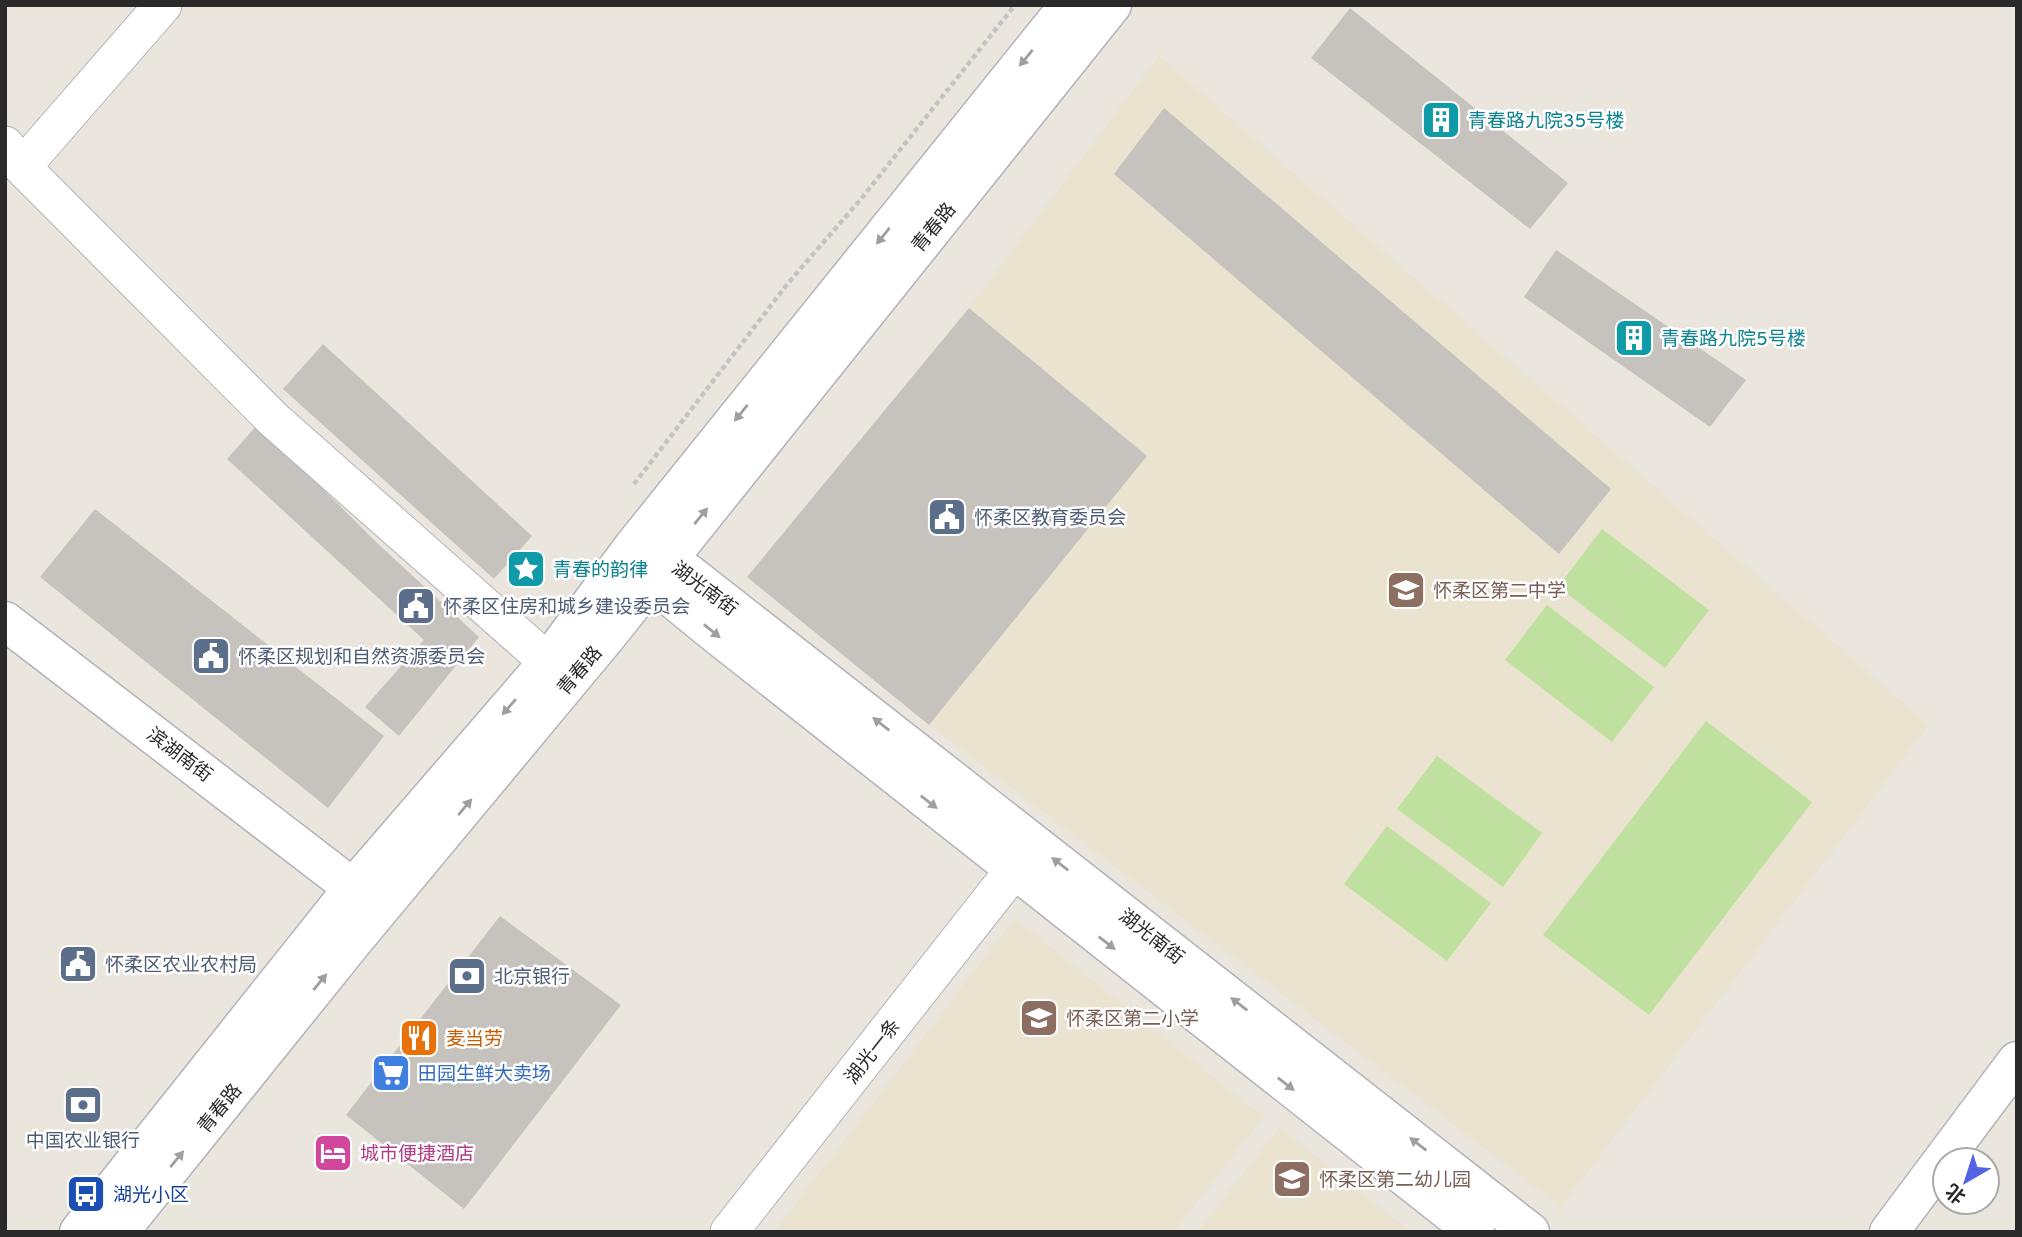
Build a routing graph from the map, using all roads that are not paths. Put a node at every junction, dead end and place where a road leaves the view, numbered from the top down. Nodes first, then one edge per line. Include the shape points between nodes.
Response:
1 (163, 5) edge
2 (1069, 5) edge
3 (1112, 5) edge
4 (14, 156) edge
5 (650, 562) junction
6 (5, 621) edge
7 (548, 662) junction
8 (1014, 870) junction
9 (353, 888) junction
10 (2017, 1061) edge
11 (79, 1232) edge
12 (119, 1232) edge
13 (729, 1232) edge
14 (1475, 1232) edge
15 (1530, 1232) edge
16 (1889, 1232) edge

1 - 4 street
2 -> 5 main road, 青春路
5 -> 3 main road, 青春路
4 - 7 street via 273,419
5 - 7 main road, 青春路
5 -> 8 main road, 湖光南街
12 -> 5 main road, 青春路 via 606,637
15 -> 5 main road, 湖光南街
6 - 9 main road, 滨湖南街
7 -> 9 main road, 青春路
8 - 13 street, 湖光一条
8 -> 14 main road, 湖光南街
9 - 11 main road, 青春路
10 - 16 main road

